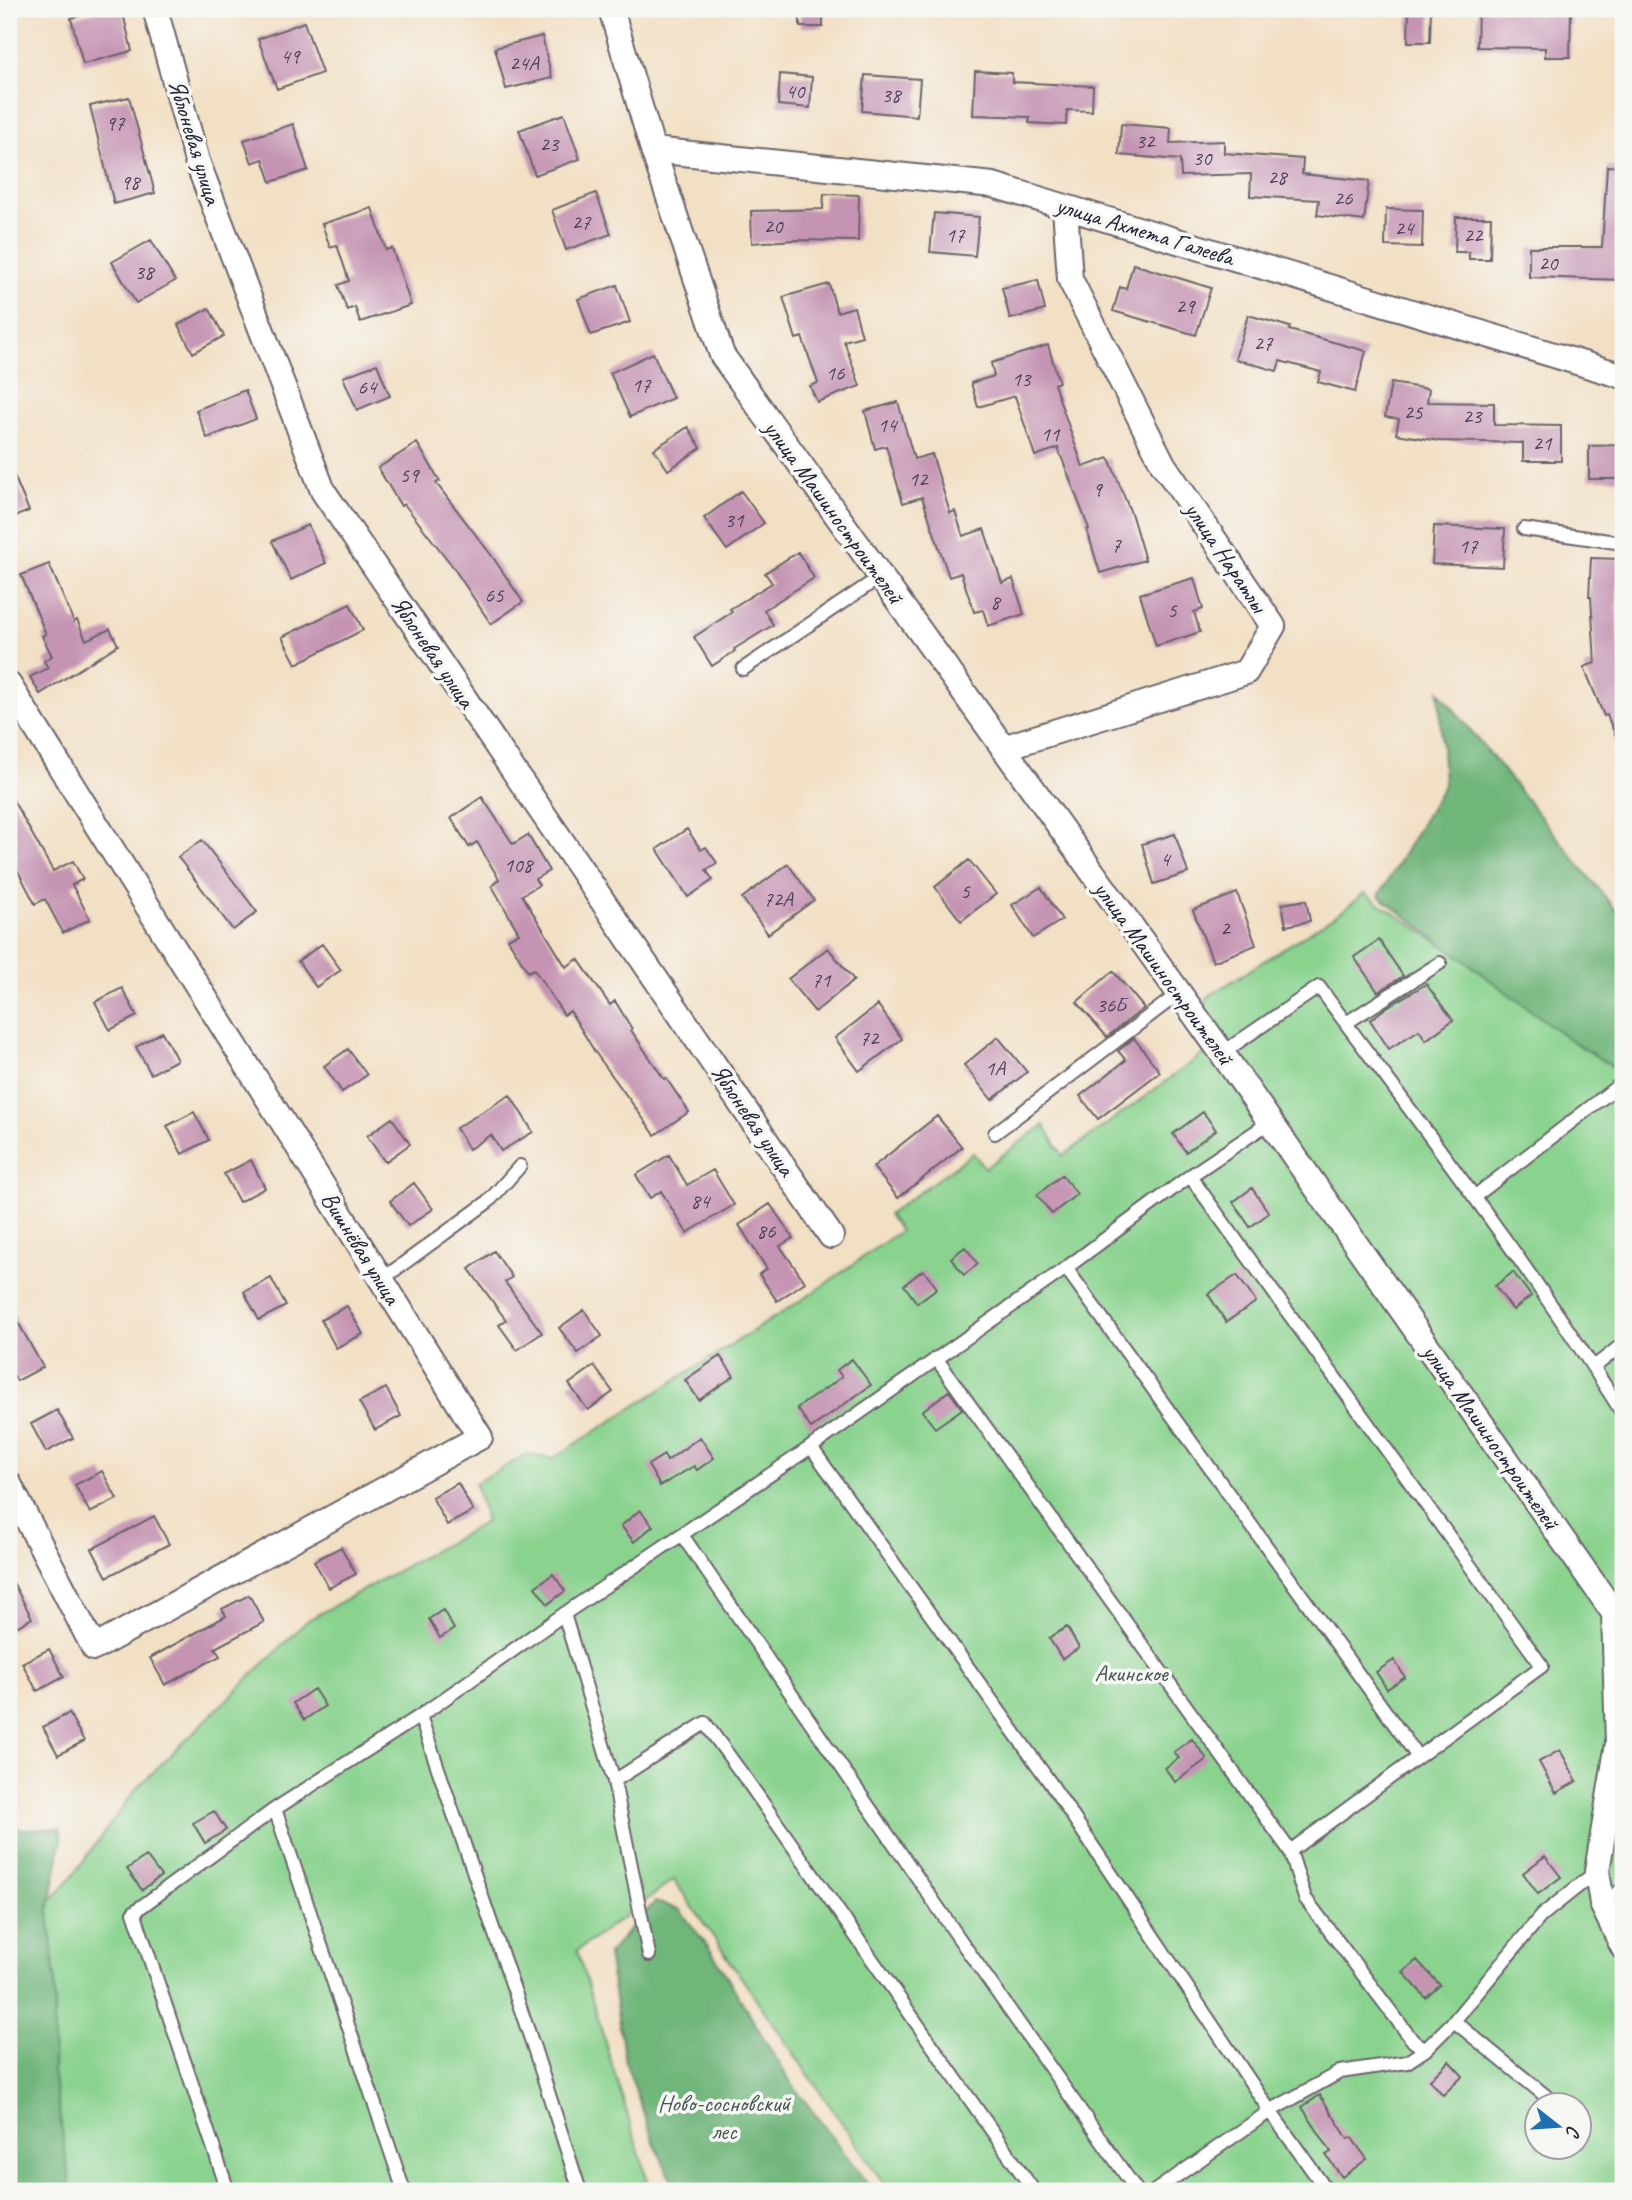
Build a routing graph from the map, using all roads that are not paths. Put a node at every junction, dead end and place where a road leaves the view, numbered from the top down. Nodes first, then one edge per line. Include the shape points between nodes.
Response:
1 (155, 9) edge
2 (611, 9) edge
3 (653, 150) junction
4 (1065, 207) junction
5 (1623, 376) edge
6 (1524, 529) dead end
7 (1623, 543) edge
8 (880, 577) junction
9 (743, 669) dead end
10 (9, 685) edge
11 (1003, 748) junction
12 (1440, 963) dead end
13 (1178, 994) junction
14 (1346, 1023) junction
15 (1222, 1053) junction
16 (1623, 1083) edge
17 (1270, 1122) junction
18 (995, 1132) dead end
19 (520, 1166) dead end
20 (1190, 1176) junction
21 (1474, 1197) junction
22 (831, 1236) dead end
23 (1066, 1268) junction
24 (382, 1280) junction
25 (1623, 1344) edge
26 (936, 1358) junction
27 (1594, 1367) junction
28 (1623, 1414) edge
29 (811, 1447) junction
30 (9, 1484) edge
31 (682, 1535) junction
32 (1619, 1610) edge
33 (564, 1614) junction
34 (420, 1716) junction
35 (1418, 1757) junction
36 (614, 1781) junction
37 (275, 1809) junction
38 (1290, 1851) junction
39 (1597, 1871) junction
40 (1623, 1889) edge
41 (1602, 1904) junction
42 (1623, 1947) edge
43 (649, 1955) dead end
44 (1454, 2021) junction
45 (1425, 2050) junction
46 (1543, 2092) edge
47 (1270, 2111) junction
48 (228, 2191) edge
49 (404, 2191) edge
50 (580, 2191) edge
51 (1034, 2191) edge
52 (1137, 2191) edge
53 (1154, 2191) edge
54 (1327, 2191) edge

1 - 22 street, Яблоневая улица via 197,161 323,491
2 - 3 street, улица Машиностроителей
3 - 4 street, улица Ахмета Галеева via 993,186
3 - 8 street, улица Машиностроителей via 722,355
4 - 5 street, улица Ахмета Галеева
4 - 11 street, улица Наратлы via 1070,279 1163,464 1273,626 1246,672
6 - 7 lane
8 - 9 lane
8 - 11 street, улица Машиностроителей
10 - 24 street, Вишнёвая улица
11 - 13 street, улица Машиностроителей
12 - 14 lane
13 - 15 street, улица Машиностроителей
13 - 18 lane
14 - 15 lane via 1319,987
14 - 21 lane
15 - 17 street, улица Машиностроителей
16 - 21 lane
17 - 20 lane
17 - 32 street, улица Машиностроителей
19 - 24 lane via 489,1201
20 - 23 lane
20 - 35 lane via 1542,1666
21 - 27 lane
23 - 26 lane
23 - 35 lane
24 - 30 street, Вишнёвая улица via 480,1437 94,1648
25 - 27 lane
26 - 29 lane
26 - 38 lane
27 - 28 lane
29 - 31 lane
29 - 47 lane via 1051,1784
31 - 33 lane
31 - 52 lane
32 - 39 street, улица Машиностроителей via 1618,1743
33 - 34 lane
33 - 36 lane
34 - 37 lane
34 - 50 lane
35 - 38 lane
36 - 43 lane
36 - 51 lane via 705,1723
37 - 48 lane via 134,1912
37 - 49 lane
38 - 45 lane via 1305,1898 1413,2041
39 - 41 street, улица Машиностроителей
39 - 44 lane via 1541,1916
40 - 41 lane
41 - 42 street, улица Машиностроителей
44 - 45 lane
44 - 46 lane
45 - 47 lane via 1407,2063 1340,2072
47 - 53 lane
47 - 54 lane

